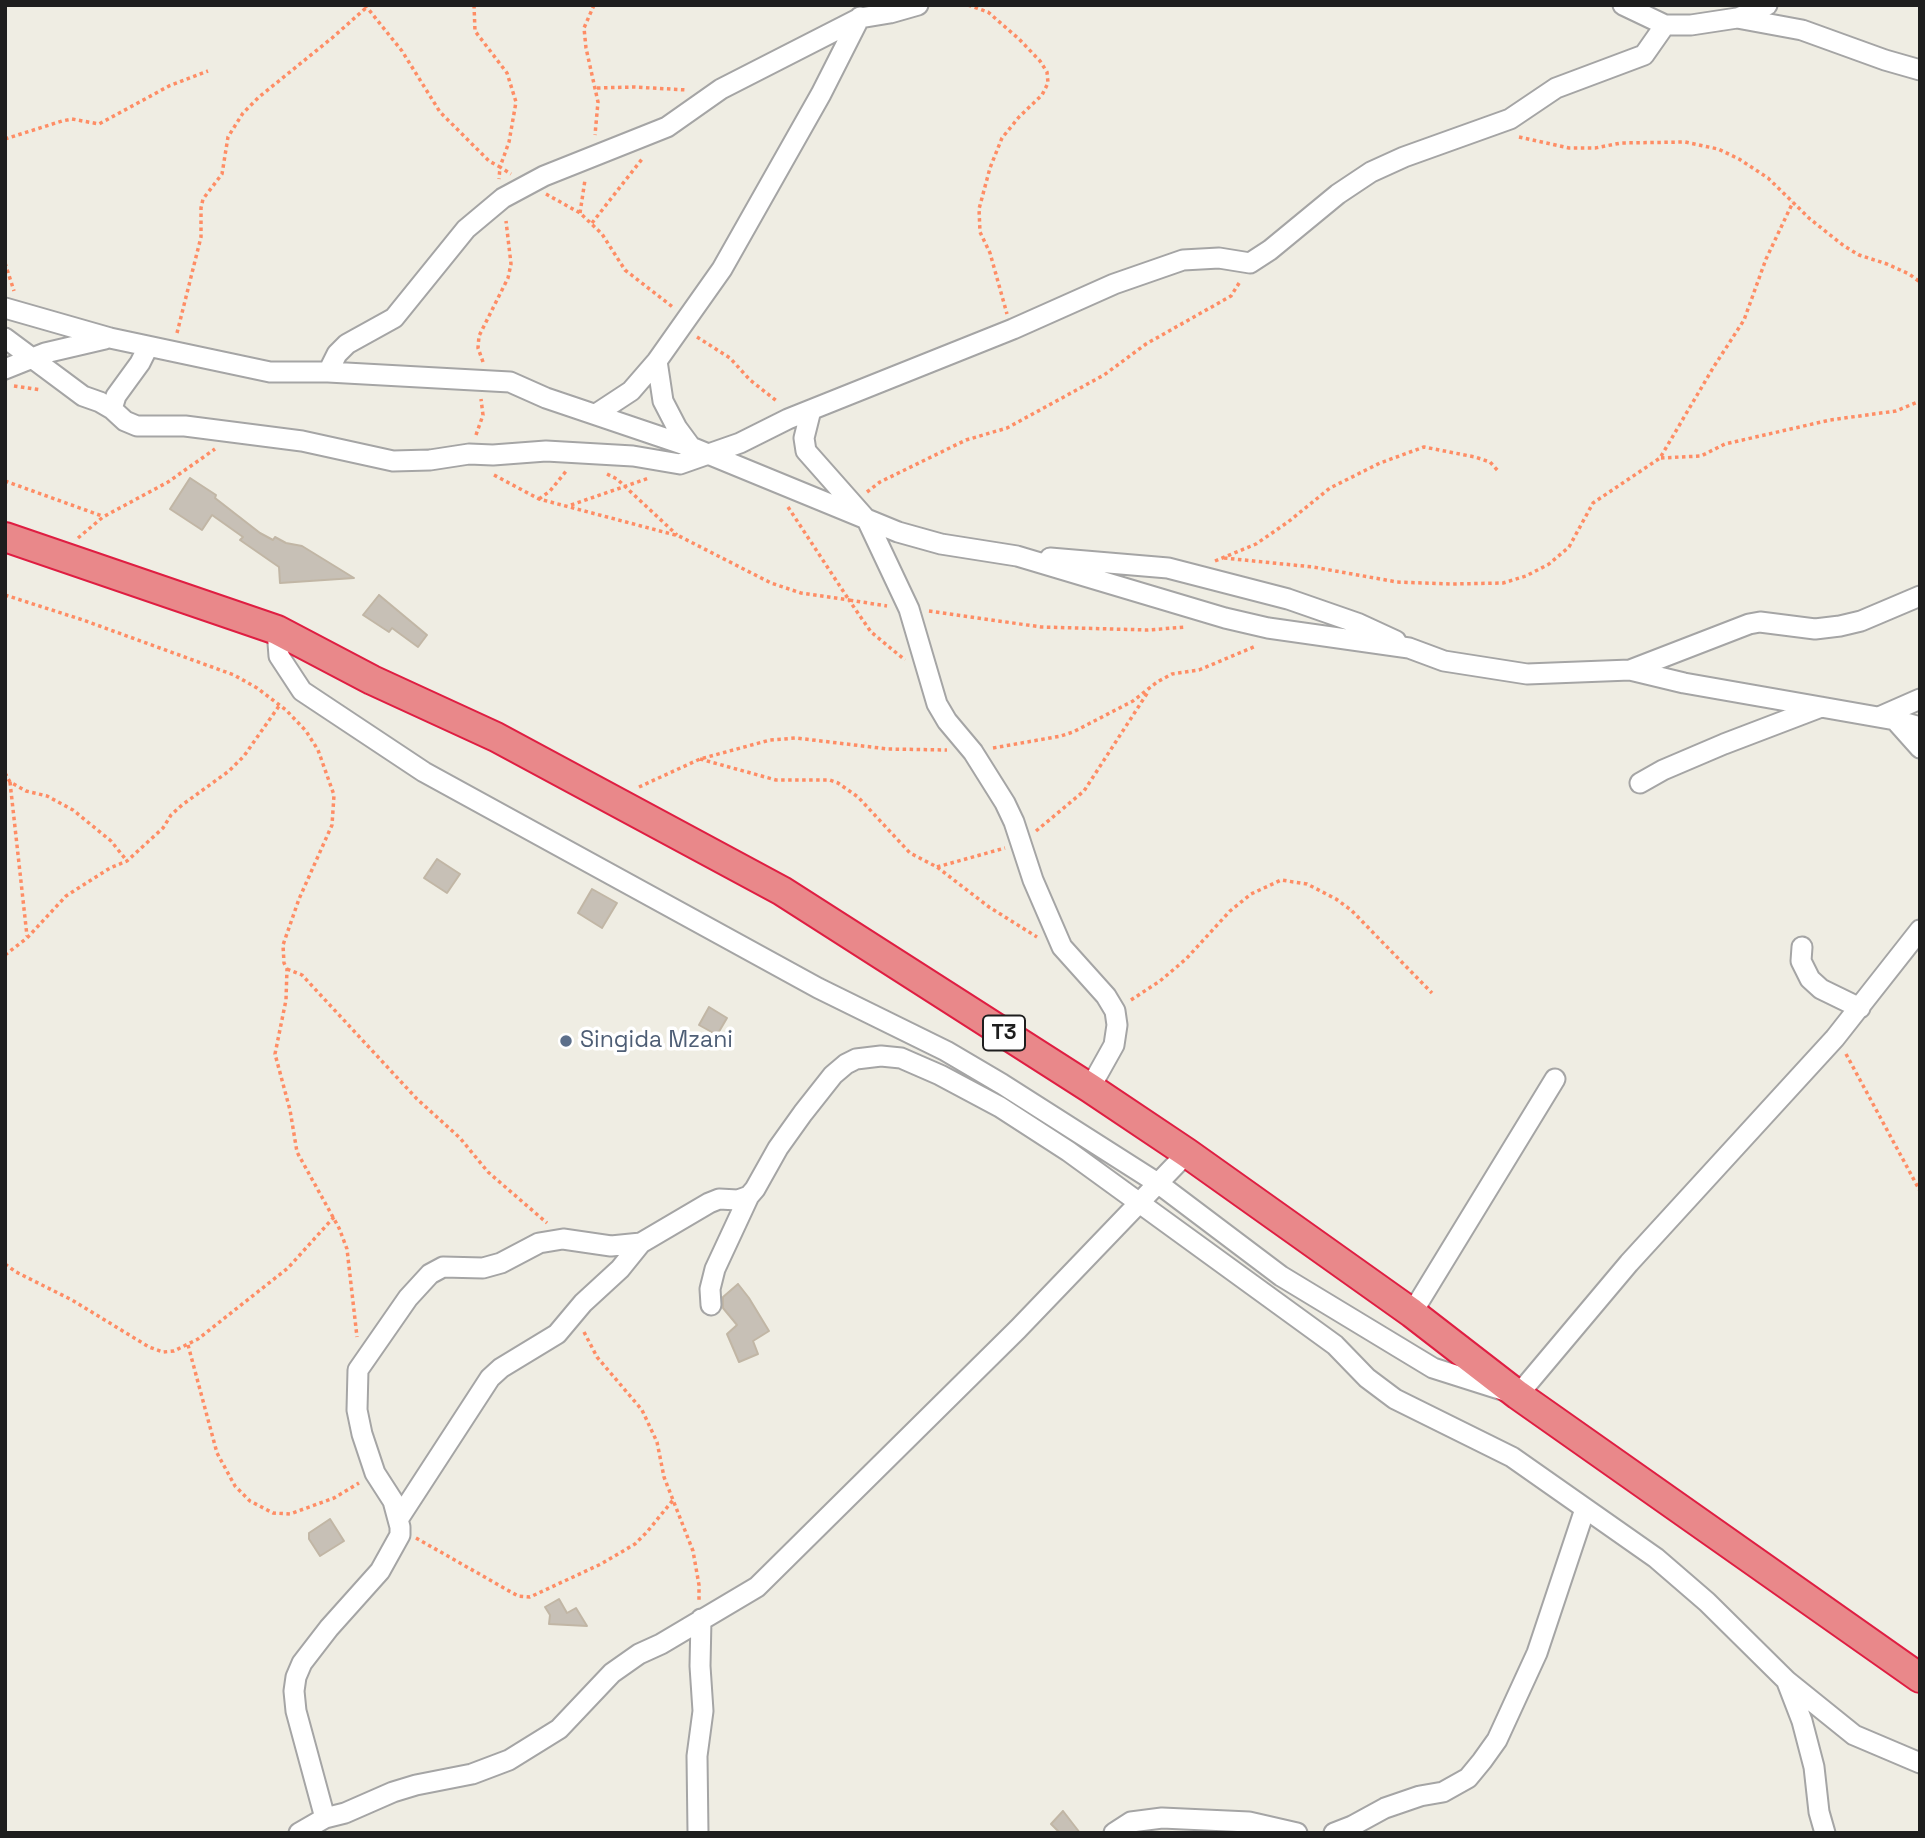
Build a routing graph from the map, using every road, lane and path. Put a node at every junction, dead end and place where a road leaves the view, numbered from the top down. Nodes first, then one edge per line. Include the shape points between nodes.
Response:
1 (474, 5) edge
2 (594, 5) edge
3 (918, 5) edge
4 (968, 5) edge
5 (1623, 5) edge
6 (1767, 5) edge
7 (366, 6) edge
8 (863, 12) edge
9 (1737, 18) junction
10 (1665, 24) junction
11 (1920, 70) edge
12 (208, 71) dead end
13 (596, 89) junction
14 (721, 89) junction
15 (667, 127) junction
16 (1512, 135) dead end
17 (5, 138) edge
18 (589, 160) junction
19 (500, 167) junction
20 (530, 182) junction
21 (503, 198) junction
22 (1793, 202) junction
23 (580, 213) junction
24 (592, 223) junction
25 (5, 263) edge
26 (1250, 263) junction
27 (1920, 282) edge
28 (12, 309) edge
29 (683, 321) junction
30 (1013, 329) junction
31 (5, 338) edge
32 (110, 338) junction
33 (148, 347) junction
34 (173, 350) junction
35 (32, 357) junction
36 (657, 361) junction
37 (5, 369) edge
38 (328, 372) junction
39 (472, 382) junction
40 (494, 383) junction
41 (1920, 401) edge
42 (112, 409) junction
43 (811, 410) junction
44 (596, 414) junction
45 (788, 419) junction
46 (243, 433) junction
47 (698, 451) junction
48 (580, 453) junction
49 (469, 454) junction
50 (1660, 458) junction
51 (680, 464) junction
52 (1499, 472) dead end
53 (770, 478) junction
54 (5, 481) edge
55 (625, 487) junction
56 (539, 499) junction
57 (853, 503) junction
58 (569, 505) junction
59 (103, 517) junction
60 (867, 520) junction
61 (679, 536) junction
62 (5, 537) edge
63 (58, 555) junction
64 (1017, 556) junction
65 (1224, 558) junction
66 (1209, 562) dead end
67 (5, 595) edge
68 (1920, 596) edge
69 (849, 600) junction
70 (909, 609) junction
71 (1191, 626) dead end
72 (276, 629) junction
73 (1291, 633) junction
74 (1409, 648) junction
75 (1630, 670) junction
76 (929, 678) junction
77 (1150, 689) junction
78 (1920, 699) edge
79 (279, 706) junction
80 (1822, 707) junction
81 (1887, 718) junction
82 (1920, 727) edge
83 (1920, 748) edge
84 (973, 752) junction
85 (700, 759) junction
86 (5, 774) edge
87 (10, 782) junction
88 (1640, 783) dead end
89 (611, 799) junction
90 (1020, 844) junction
91 (127, 861) junction
92 (937, 867) junction
93 (1920, 930) edge
94 (27, 938) junction
95 (1062, 947) junction
96 (1802, 947) dead end
97 (5, 955) edge
98 (287, 969) junction
99 (1432, 993) dead end
100 (1860, 1008) junction
101 (1115, 1011) junction
102 (1835, 1038) junction
103 (1555, 1079) dead end
104 (1090, 1088) junction
105 (1187, 1153) junction
106 (1159, 1184) junction
107 (1920, 1191) edge
108 (748, 1196) junction
109 (1140, 1203) junction
110 (334, 1217) junction
111 (575, 1242) junction
112 (640, 1243) junction
113 (5, 1264) edge
114 (711, 1305) dead end
115 (576, 1310) junction
116 (1412, 1313) junction
117 (188, 1344) junction
118 (358, 1370) junction
119 (1518, 1395) junction
120 (375, 1473) junction
121 (673, 1500) junction
122 (1585, 1508) junction
123 (400, 1522) junction
124 (701, 1619) junction
125 (1920, 1678) edge
126 (1787, 1681) junction
127 (1920, 1763) edge
128 (325, 1818) junction
129 (299, 1833) edge
130 (698, 1833) edge
131 (1114, 1833) edge
132 (1297, 1833) edge
133 (1334, 1833) edge
134 (1825, 1833) edge

1 - 19 path via 475,31 507,73 516,102
2 - 13 path via 584,28
3 - 8 street via 890,13
4 - 30 path via 988,12 1047,72 1042,94 1002,138 979,209 980,232
5 - 10 street
6 - 9 street
7 - 19 path via 402,51 440,111
7 - 34 path via 259,97 228,137 222,174 201,208 201,237
8 - 14 street
8 - 29 street via 729,258
9 - 10 street
9 - 11 street via 1802,30
10 - 26 street via 1644,55 1556,88 1510,120 1371,172
12 - 17 path via 169,86 99,124 62,121
13 - 14 path
13 - 18 path via 598,114
14 - 15 street
15 - 18 street
15 - 24 path
16 - 22 path via 1569,148 1701,144 1739,159
18 - 20 street
18 - 23 path
19 - 21 path
20 - 21 street
20 - 23 path
21 - 38 street via 466,229 394,318 347,344
21 - 40 path via 511,264 478,343
22 - 27 path via 1844,246
22 - 50 path via 1766,259 1745,320
23 - 24 path
24 - 29 path via 625,270
25 - 28 path
26 - 30 street via 1219,258 1183,260 1114,284
26 - 57 path via 1231,296 1146,344 1104,375 1007,428 966,440 880,482
28 - 32 street
29 - 36 street
29 - 45 path via 778,402
30 - 43 street
31 - 35 street
32 - 33 street
32 - 35 street
33 - 34 street
33 - 42 street
34 - 38 street via 270,372
35 - 37 street
35 - 42 street via 83,396
36 - 44 street via 631,391
36 - 47 street via 663,401 677,428
38 - 39 street
39 - 40 street
39 - 49 path via 484,415
40 - 44 street via 510,382
41 - 50 path via 1896,411 1839,418 1725,444 1701,456
42 - 46 street via 137,426
43 - 45 street
43 - 57 street via 804,438 806,451
44 - 47 street
45 - 47 street via 740,443
46 - 49 street via 393,461
46 - 59 path
47 - 51 street
47 - 53 street
48 - 49 street
48 - 51 street
48 - 56 path
49 - 56 path via 488,471
50 - 65 path via 1592,503 1569,547 1549,564 1503,583 1397,582
51 - 55 path
52 - 65 path via 1490,462 1475,457 1423,447 1330,488 1256,544
53 - 60 street
53 - 69 path
54 - 59 path
55 - 58 path
55 - 61 path
56 - 58 path
57 - 60 street
58 - 61 path
59 - 63 path
60 - 64 street via 941,544
60 - 70 street
61 - 69 path via 771,583
62 - 63 highway, T3
63 - 72 highway, T3
64 - 73 street
64 - 74 street via 1168,568 1327,612
65 - 66 path
67 - 79 path via 234,675
68 - 75 street via 1840,626 1815,629 1749,624
69 - 70 path
69 - 76 path via 883,644
70 - 71 path via 1041,627 1148,630
70 - 76 street
72 - 89 highway, T3
72 - 106 street via 279,656 302,691 424,772 818,988 946,1051
73 - 74 street
73 - 77 path via 1199,670 1172,674
74 - 75 street via 1444,661 1527,674
75 - 80 street
76 - 84 street via 947,721
77 - 84 path via 1073,732
77 - 90 path via 1084,791
78 - 81 street
79 - 91 path via 244,756 182,805
79 - 98 path via 306,731 318,750 334,795 332,825 283,944
80 - 81 street
80 - 88 street
81 - 82 street
81 - 83 street
84 - 85 path via 888,749 796,738 769,740
84 - 90 street via 1005,803
85 - 89 path
85 - 92 path via 776,780 838,783 858,797 910,853
86 - 87 path
87 - 91 path via 73,810 111,841
87 - 94 path
89 - 104 highway, T3 via 782,891
90 - 92 path
90 - 95 street
91 - 94 path via 66,896
92 - 95 path via 1031,935
93 - 100 street
94 - 97 path
95 - 101 street
96 - 100 street via 1801,961 1810,979
98 - 110 path via 275,1054 297,1152
98 - 111 path via 302,975 488,1172
99 - 101 path via 1351,910 1307,884 1280,880 1251,894 1160,981
100 - 102 street
101 - 104 street via 1114,1045
102 - 107 path
102 - 119 street via 1629,1263
103 - 116 street
104 - 105 highway, T3
105 - 106 street
105 - 116 highway, T3
106 - 109 street
106 - 119 street via 1281,1276 1433,1368
108 - 109 street via 833,1075 856,1059 881,1056 901,1058 1000,1107
108 - 112 street via 709,1203
108 - 114 street via 715,1269
109 - 122 street via 1335,1345 1395,1399 1511,1457
109 - 124 street via 757,1587
110 - 117 path via 288,1268
110 - 118 path via 347,1250
111 - 112 street
111 - 118 street via 539,1243 500,1263 482,1268 443,1267 430,1274
112 - 115 street
113 - 117 path via 149,1347 163,1352
115 - 121 path via 597,1357 642,1410 657,1442
115 - 123 street via 557,1334 490,1378
116 - 119 highway, T3
117 - 120 path via 217,1453 235,1486 259,1508 290,1514 334,1498
118 - 120 street via 359,1422
119 - 125 highway, T3
120 - 123 street
121 - 123 path via 635,1544 530,1597 518,1596 416,1538
121 - 124 path via 693,1551
122 - 126 street via 1697,1593
122 - 133 street via 1537,1653 1497,1740 1482,1761 1468,1778 1443,1791 1385,1808
123 - 128 street via 400,1535 380,1572 328,1628 296,1677 296,1711
124 - 128 street via 621,1667 559,1729 509,1760 472,1774 416,1785
124 - 130 street
126 - 127 street via 1854,1735
126 - 134 street via 1814,1767
128 - 129 street
131 - 132 street via 1131,1822 1161,1818 1249,1822

